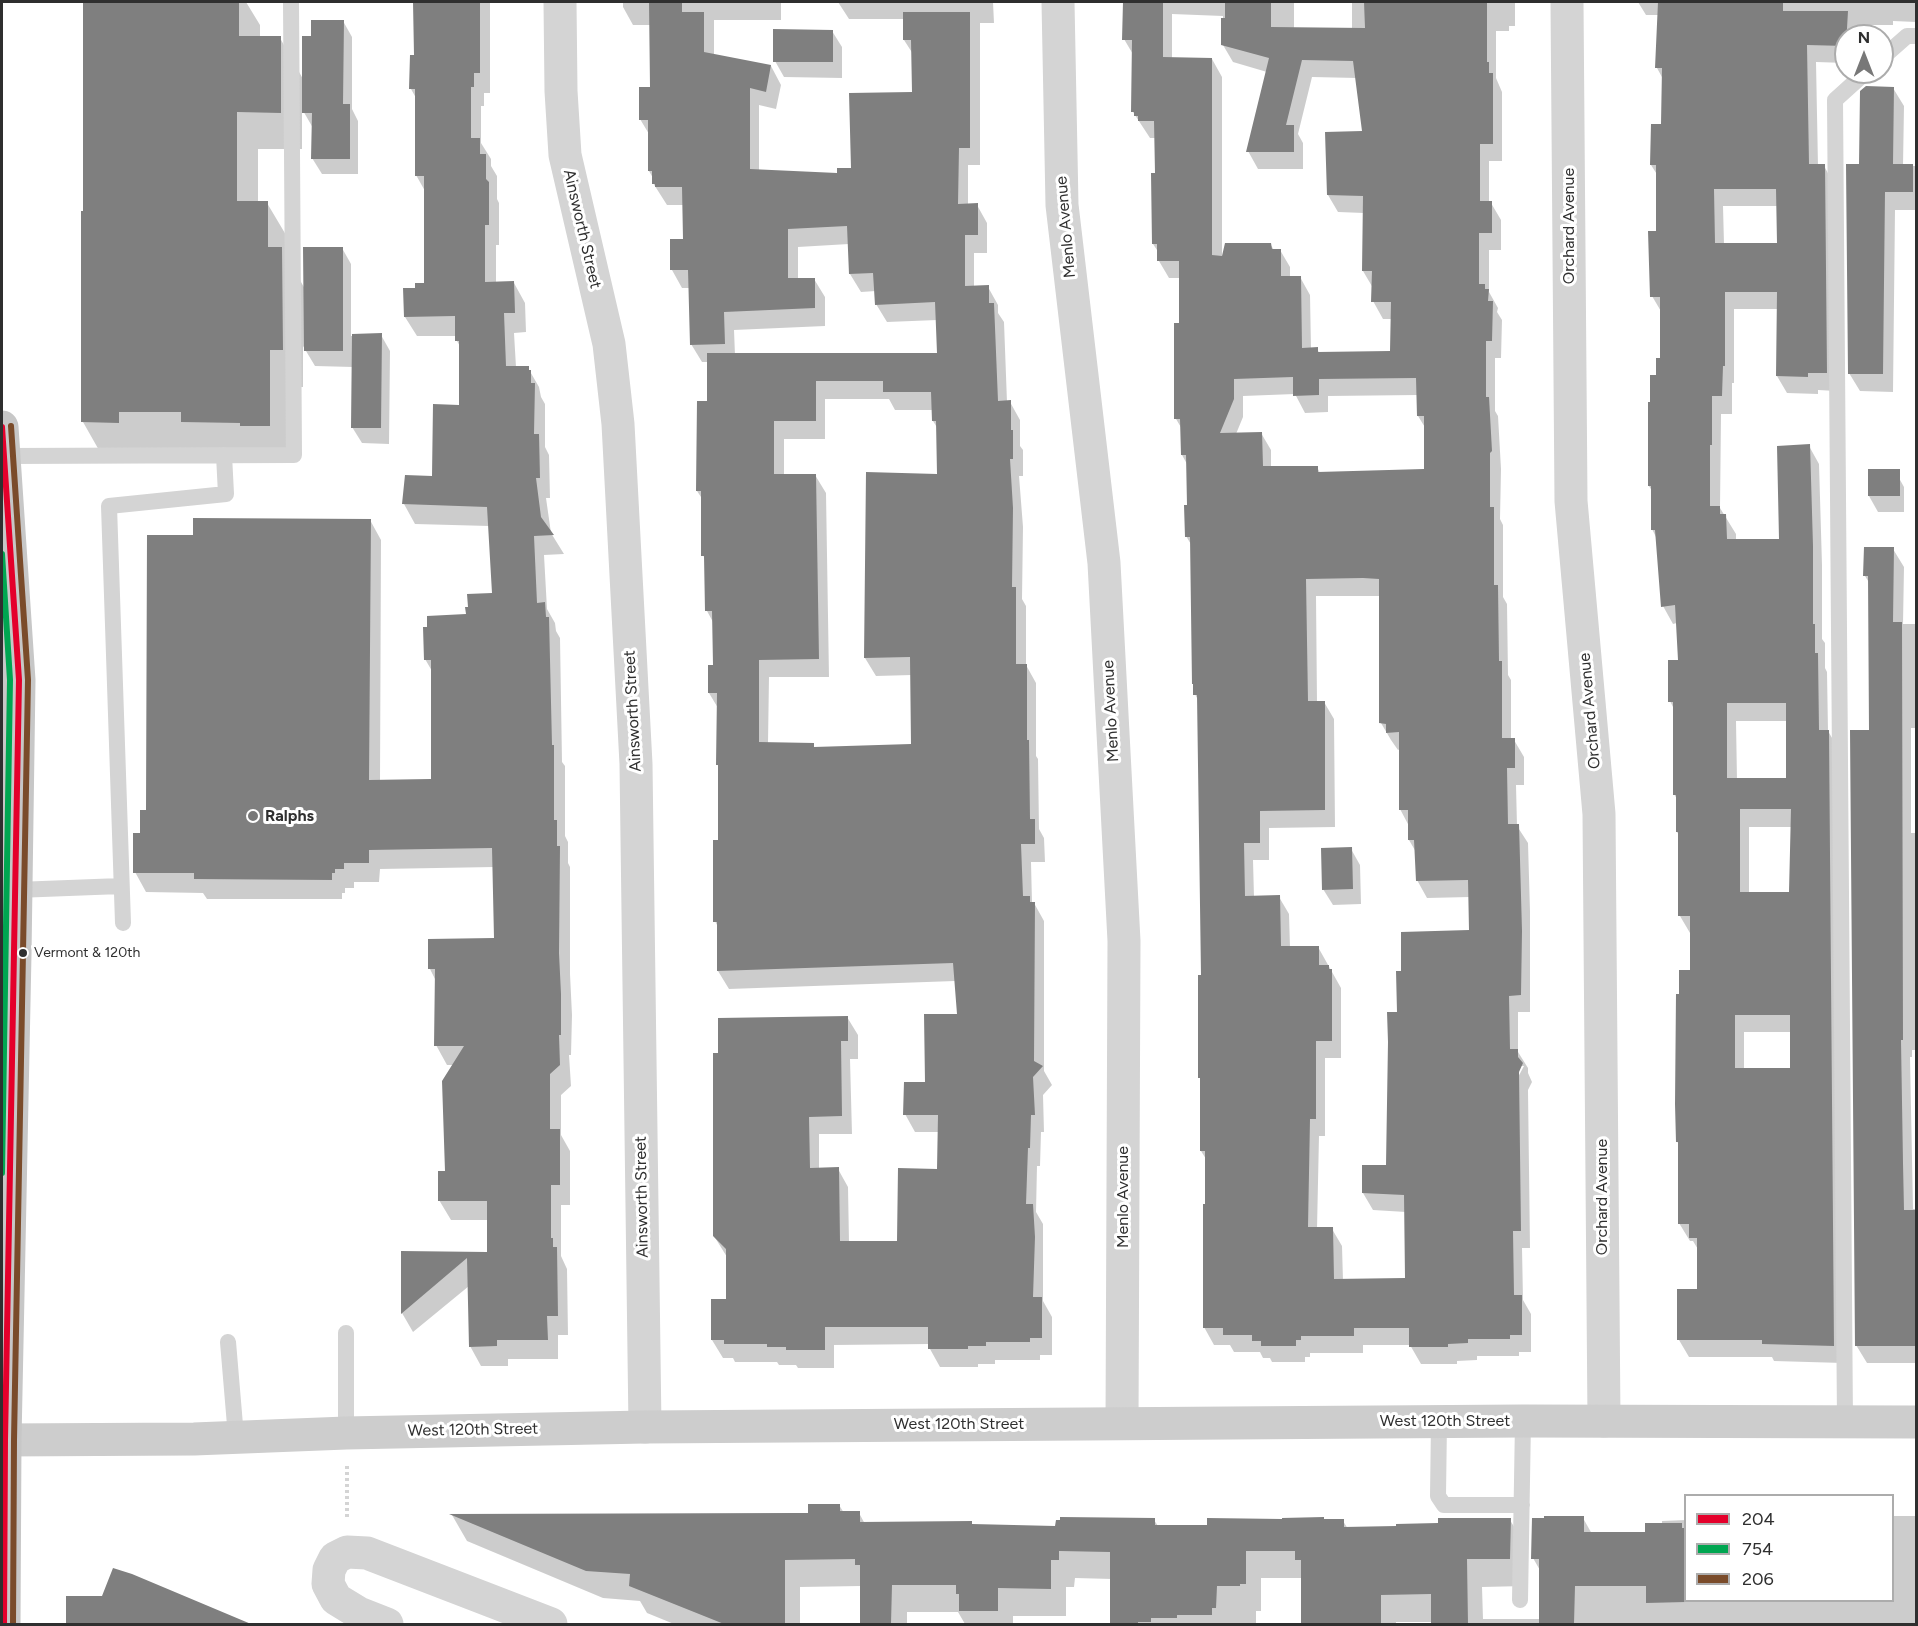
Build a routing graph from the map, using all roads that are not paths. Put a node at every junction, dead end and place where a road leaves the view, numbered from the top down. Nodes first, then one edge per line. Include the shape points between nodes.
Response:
1 (291, 2) edge
2 (560, 2) edge
3 (1058, 2) edge
4 (1567, 2) edge
5 (1917, 36) edge
6 (1894, 47) edge
7 (1853, 84) edge
8 (3, 442) edge
9 (224, 455) junction
10 (10, 680) edge
11 (121, 886) junction
12 (16, 890) junction
13 (123, 923) dead end
14 (346, 1333) dead end
15 (228, 1342) dead end
16 (1522, 1421) junction
17 (1604, 1421) junction
18 (1439, 1422) junction
19 (1845, 1422) junction
20 (1917, 1422) edge
21 (1122, 1423) junction
22 (645, 1426) junction
23 (346, 1433) junction
24 (236, 1437) junction
25 (3, 1438) edge
26 (1522, 1505) junction
27 (1520, 1600) dead end
28 (4, 1624) edge
29 (387, 1624) edge
30 (551, 1624) edge

1 - 9 lane via 294,455
2 - 22 street, Ainsworth Street via 565,156 609,344 618,424 636,764
3 - 21 street, Menlo Avenue via 1062,205 1104,563 1124,942
4 - 17 street, Orchard Avenue via 1571,501 1599,814
5 - 6 lane via 1907,36
7 - 19 lane via 1836,100
8 - 9 lane
8 - 10 main road
9 - 11 lane via 226,494 109,506
10 - 12 main road
11 - 12 lane
11 - 13 lane
12 - 25 main road
14 - 23 lane
15 - 24 lane
16 - 17 street, West 120th Street
16 - 18 street, West 120th Street
16 - 26 lane
17 - 19 street, West 120th Street
18 - 21 street, West 120th Street
18 - 26 lane via 1438,1496 1444,1505
19 - 20 street, West 120th Street
21 - 22 street, West 120th Street
22 - 23 street, West 120th Street
23 - 24 street, West 120th Street
24 - 25 street, West 120th Street
25 - 28 main road
26 - 27 lane
29 - 30 street via 336,1599 328,1584 335,1558 347,1552 366,1553

